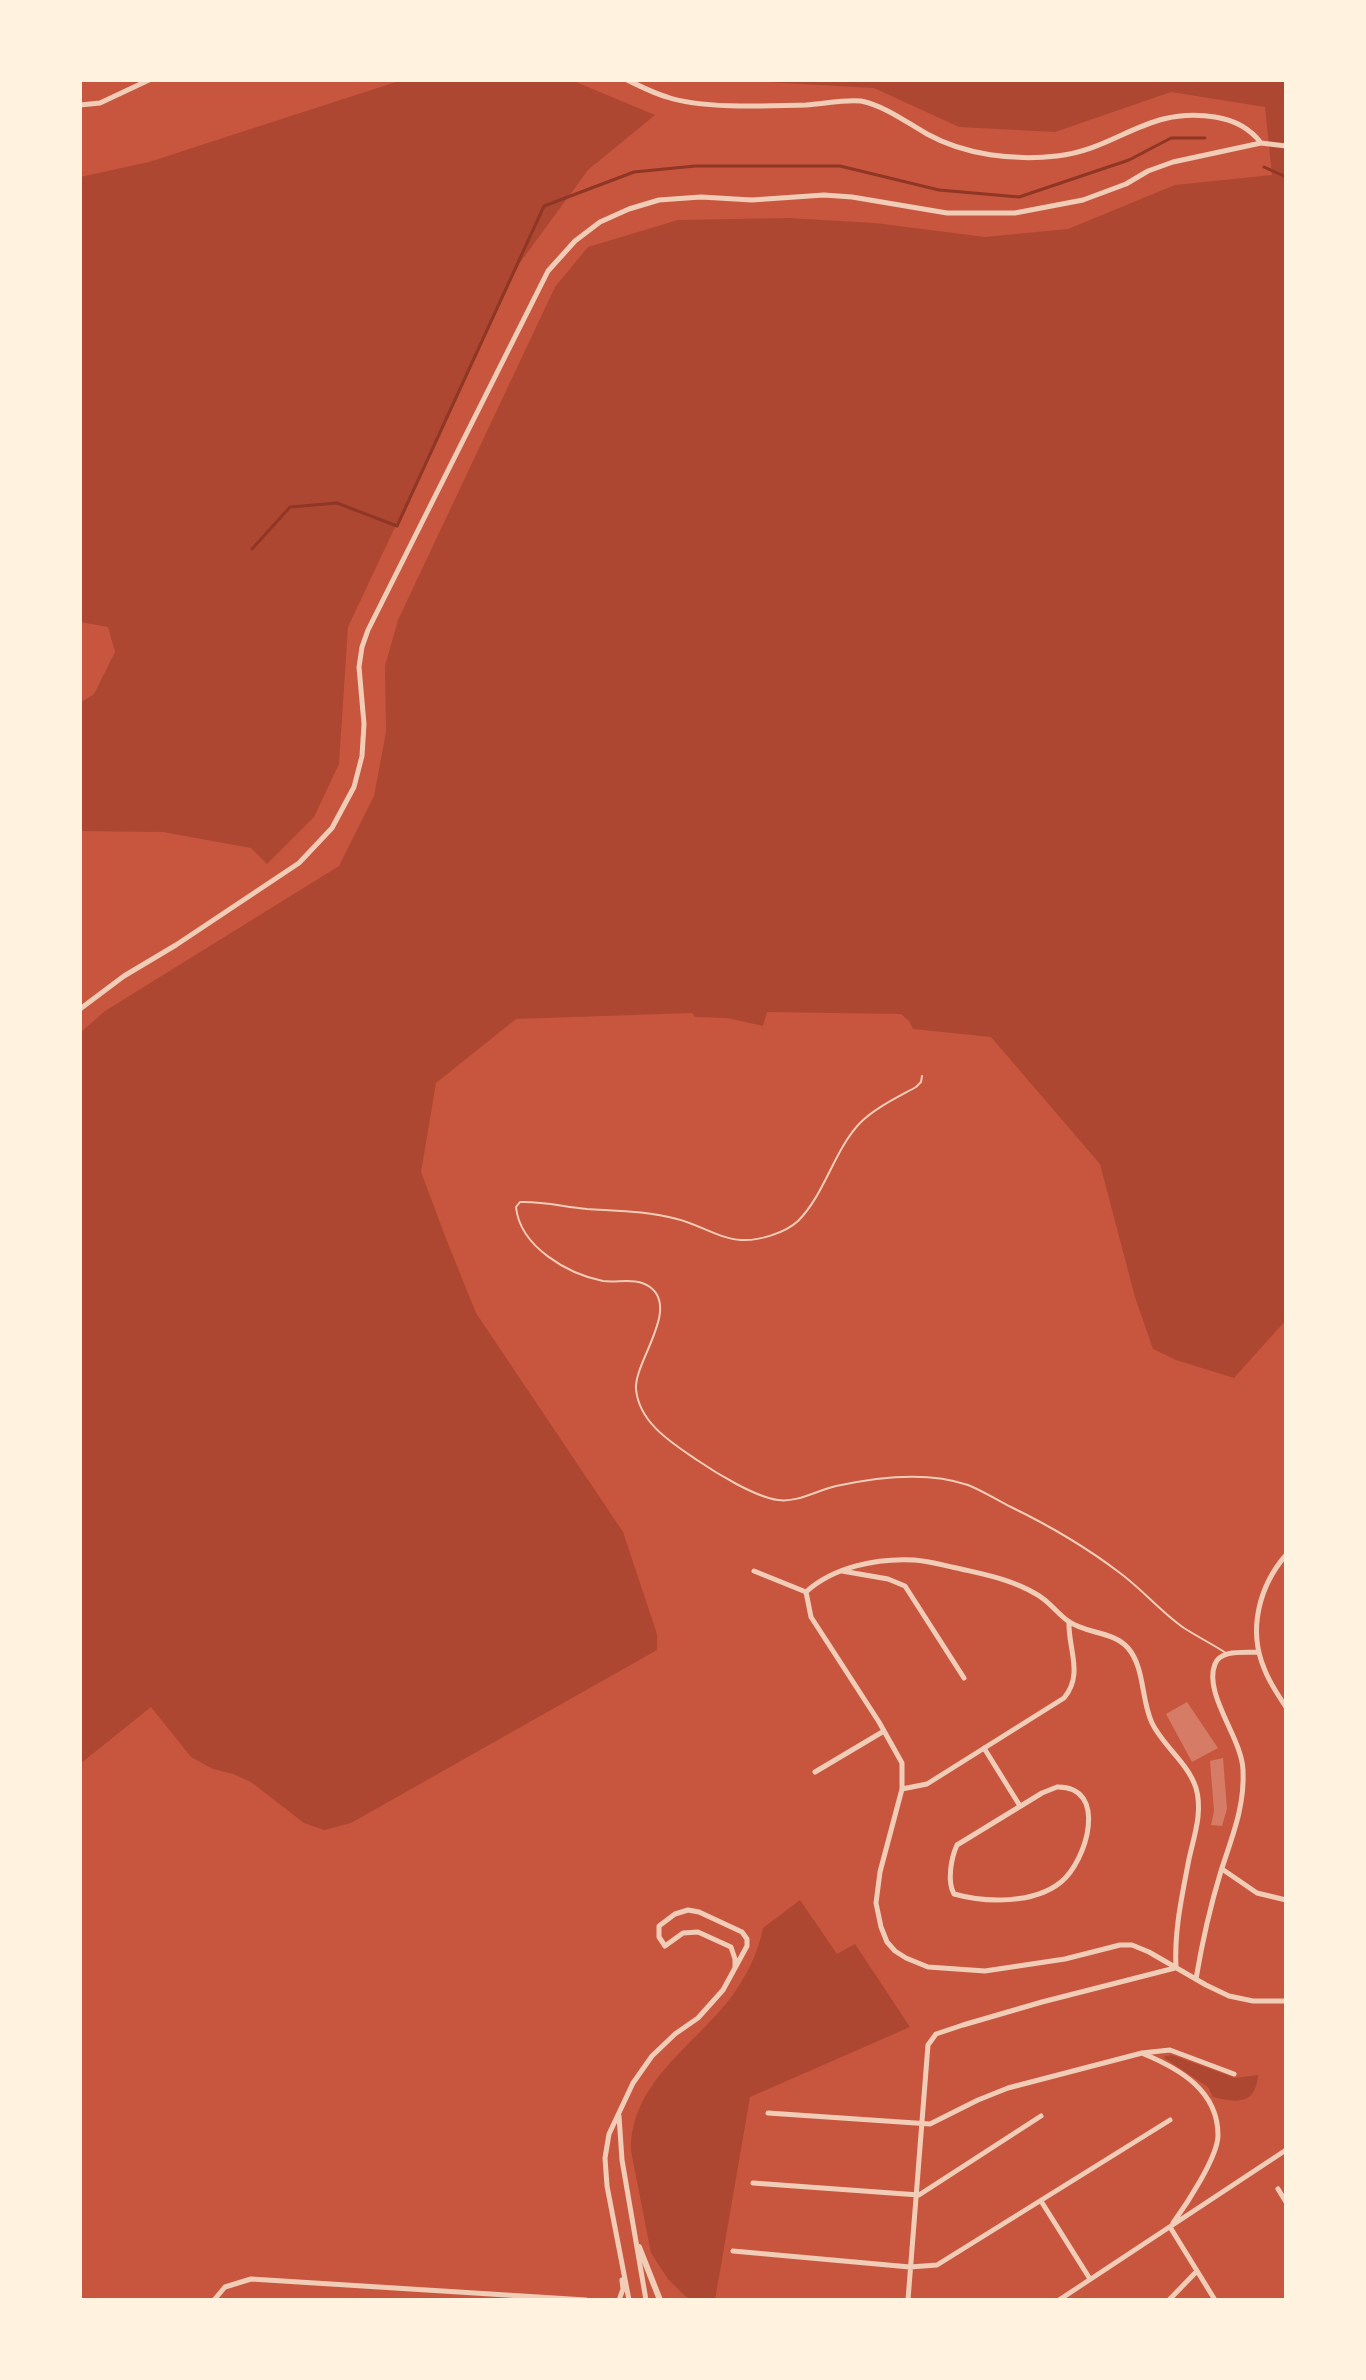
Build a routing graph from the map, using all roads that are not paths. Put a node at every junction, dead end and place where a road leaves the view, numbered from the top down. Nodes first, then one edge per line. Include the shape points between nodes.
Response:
1 (149, 80) edge
2 (627, 80) edge
3 (80, 105) edge
4 (1261, 143) junction
5 (1286, 146) edge
6 (80, 1009) edge
7 (922, 1076) dead end
8 (1286, 1555) edge
9 (754, 1571) dead end
10 (841, 1571) junction
11 (806, 1592) junction
12 (1069, 1622) junction
13 (1259, 1652) junction
14 (1226, 1653) junction
15 (964, 1678) dead end
16 (1286, 1707) edge
17 (884, 1731) junction
18 (984, 1748) junction
19 (815, 1772) dead end
20 (902, 1789) junction
21 (1020, 1806) junction
22 (1222, 1869) junction
23 (1286, 1900) edge
24 (735, 1968) junction
25 (1176, 1968) junction
26 (1196, 1979) junction
27 (1286, 2001) edge
28 (1142, 2053) junction
29 (1234, 2074) dead end
30 (768, 2113) dead end
31 (619, 2116) junction
32 (1041, 2116) dead end
33 (1170, 2120) dead end
34 (921, 2124) junction
35 (1286, 2150) edge
36 (605, 2158) junction
37 (622, 2160) junction
38 (753, 2183) dead end
39 (1278, 2189) dead end
40 (916, 2195) junction
41 (1041, 2201) junction
42 (1286, 2202) edge
43 (1170, 2227) junction
44 (639, 2247) junction
45 (733, 2251) dead end
46 (622, 2263) junction
47 (910, 2267) junction
48 (1197, 2271) junction
49 (1090, 2279) junction
50 (214, 2300) edge
51 (586, 2300) edge
52 (619, 2300) edge
53 (629, 2300) edge
54 (646, 2300) edge
55 (660, 2300) edge
56 (908, 2300) edge
57 (1059, 2300) edge
58 (1169, 2300) edge
59 (1215, 2300) edge

1 - 3 street via 100,103
2 - 4 street via 668,98 698,103 860,101 946,142 1002,156 1078,153 1151,122 1191,115 1232,121 1251,130
4 - 5 street
4 - 6 street via 1173,162 1083,200 1015,213 947,213 824,195 701,197 644,204 587,231 548,271 368,630 359,667 362,756 354,787 332,828 299,863
7 - 14 lane via 916,1087 860,1123 809,1208 780,1232 741,1240 647,1212 535,1202 520,1202 517,1217 537,1245 569,1269 607,1281 649,1285 656,1293 656,1331 636,1391 650,1423 699,1462 779,1501 902,1477 968,1485 1063,1533 1184,1628
8 - 13 street via 1261,1600
9 - 11 street
10 - 11 street
10 - 12 street via 914,1560 979,1573 1038,1595
10 - 15 street via 905,1586
11 - 17 street via 811,1617
12 - 18 street via 1075,1674 1069,1693
12 - 25 street via 1113,1637 1128,1648 1153,1726 1195,1785 1200,1807 1177,1925
13 - 14 street
13 - 16 street
14 - 22 street via 1214,1665 1213,1682 1238,1745 1243,1796
17 - 19 street
17 - 20 street via 902,1763
18 - 20 street via 927,1784
18 - 21 street
20 - 25 street via 876,1903 887,1942 906,1958 928,1967 985,1971 1126,1945
21 - 21 street via 957,1845 954,1894 1002,1900 1033,1895 1057,1885 1075,1866 1088,1827 1081,1795 1070,1787 1057,1787
22 - 23 street via 1257,1893
22 - 26 street
24 - 24 street via 747,1946 742,1932 688,1910 659,1926 665,1946 683,1933 698,1932 731,1947
24 - 31 street via 707,2009 652,2056
25 - 26 street
25 - 34 street via 936,2034 928,2045
26 - 27 street via 1240,1999
28 - 29 street via 1170,2050
28 - 34 street via 1008,2088
28 - 43 street via 1178,2070 1203,2090 1219,2138 1206,2170
30 - 34 street
31 - 36 street
31 - 37 street
32 - 40 street
33 - 41 street
34 - 40 street
35 - 43 street
36 - 37 street
36 - 46 street
37 - 44 street
38 - 40 street
39 - 42 street
40 - 47 street
41 - 47 street via 943,2263
41 - 49 street
43 - 48 street
43 - 49 street
44 - 54 street
44 - 55 street
45 - 47 street
46 - 52 street
46 - 53 street
47 - 56 street
48 - 58 street
48 - 59 street
49 - 57 street
50 - 51 street via 225,2287 251,2279

